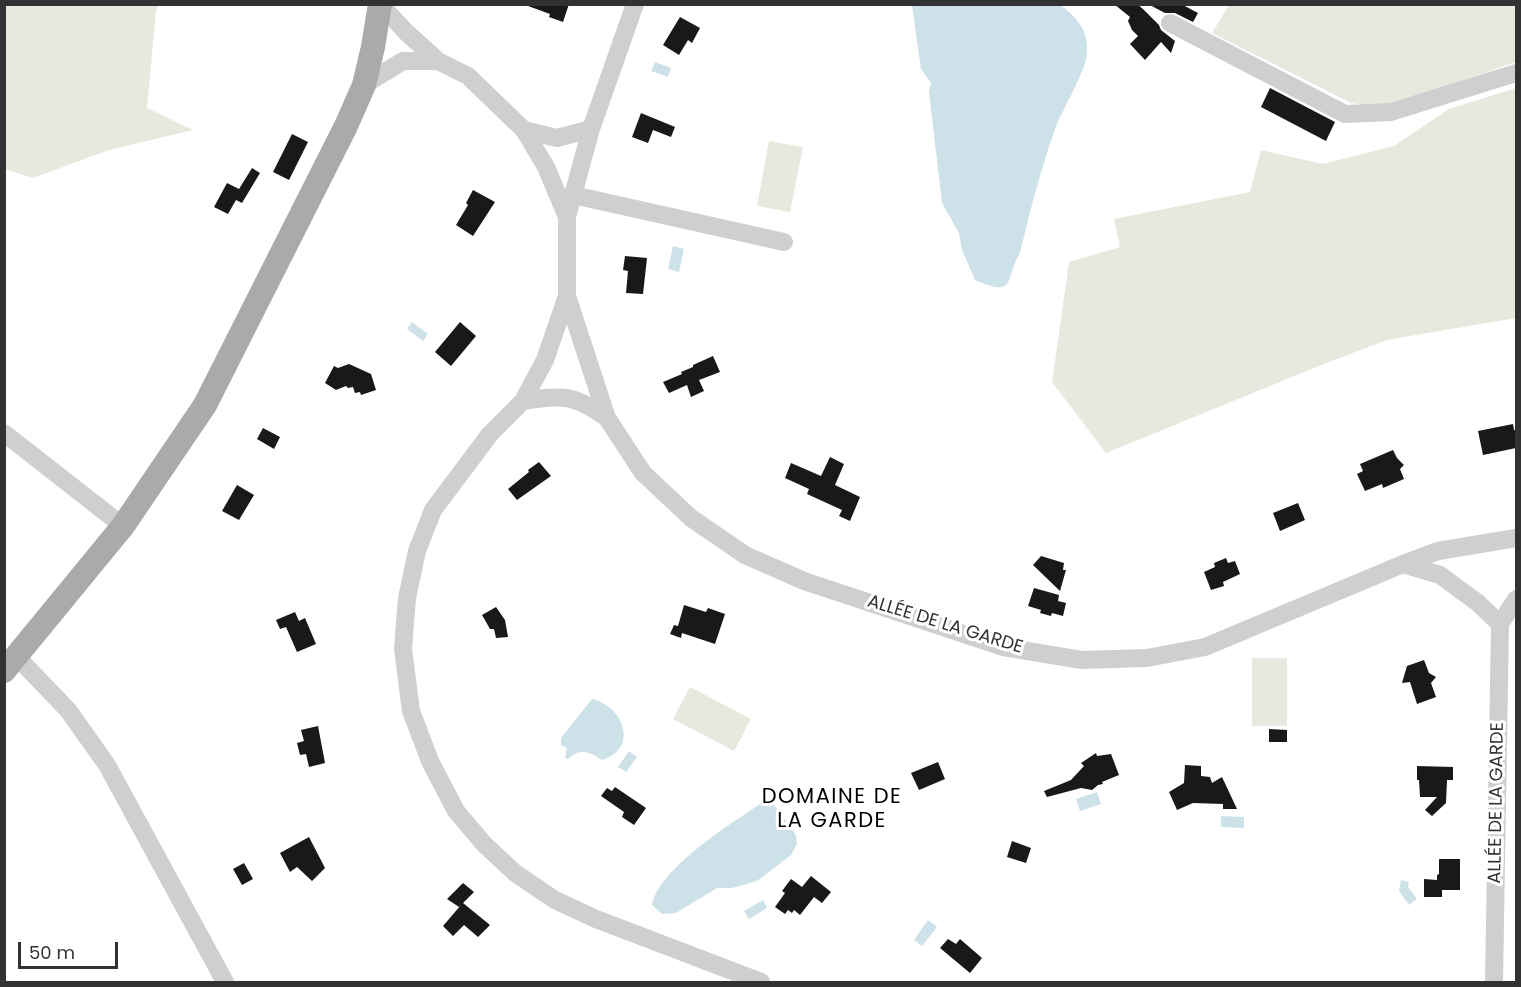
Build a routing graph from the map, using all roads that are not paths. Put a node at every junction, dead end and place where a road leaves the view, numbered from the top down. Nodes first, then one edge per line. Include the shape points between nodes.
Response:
1 (380, 4) edge
2 (635, 4) edge
3 (1170, 23) dead end
4 (374, 47) junction
5 (403, 61) junction
6 (438, 61) junction
7 (1516, 73) edge
8 (364, 85) junction
9 (591, 129) junction
10 (524, 130) junction
11 (573, 195) junction
12 (567, 217) junction
13 (783, 242) dead end
14 (567, 296) junction
15 (523, 401) junction
16 (607, 418) junction
17 (4, 433) edge
18 (123, 526) junction
19 (1516, 538) edge
20 (1403, 564) junction
21 (1516, 599) edge
22 (1500, 624) junction
23 (10, 663) edge
24 (225, 982) edge
25 (761, 982) edge
26 (1494, 982) edge

1 - 4 main road
1 - 6 street, ALLÉE DE LA GARDE
2 - 9 street
3 - 7 street via 1346,114 1390,112
4 - 5 street, ALLÉE DE LA GARDE
4 - 8 main road
5 - 6 street, ALLÉE DE LA GARDE
5 - 8 street
6 - 10 street, ALLÉE DE LA GARDE via 468,76
8 - 18 main road via 205,405
9 - 10 street via 557,138
9 - 11 street
10 - 12 street, ALLÉE DE LA GARDE via 546,167
11 - 12 street
11 - 13 street
12 - 14 street, ALLÉE DE LA GARDE
14 - 15 street, ALLÉE DE LA GARDE via 545,360
14 - 16 street, ALLÉE DE LA GARDE
15 - 16 street, ALLÉE DE LA GARDE via 557,396 587,403
15 - 25 street, ALLÉE DE LA GARDE via 490,434 433,510 417,552 407,598 403,649 411,711 430,761 456,811 484,844 515,873 555,900
16 - 20 street, ALLÉE DE LA GARDE via 643,473 691,518 745,555 804,581 1003,647 1082,660 1147,658 1205,647
17 - 18 street
18 - 23 main road
19 - 20 street, ALLÉE DE LA GARDE via 1438,551
20 - 22 street via 1440,575
21 - 22 street
22 - 26 street, ALLÉE DE LA GARDE
23 - 24 street via 68,710 107,765

